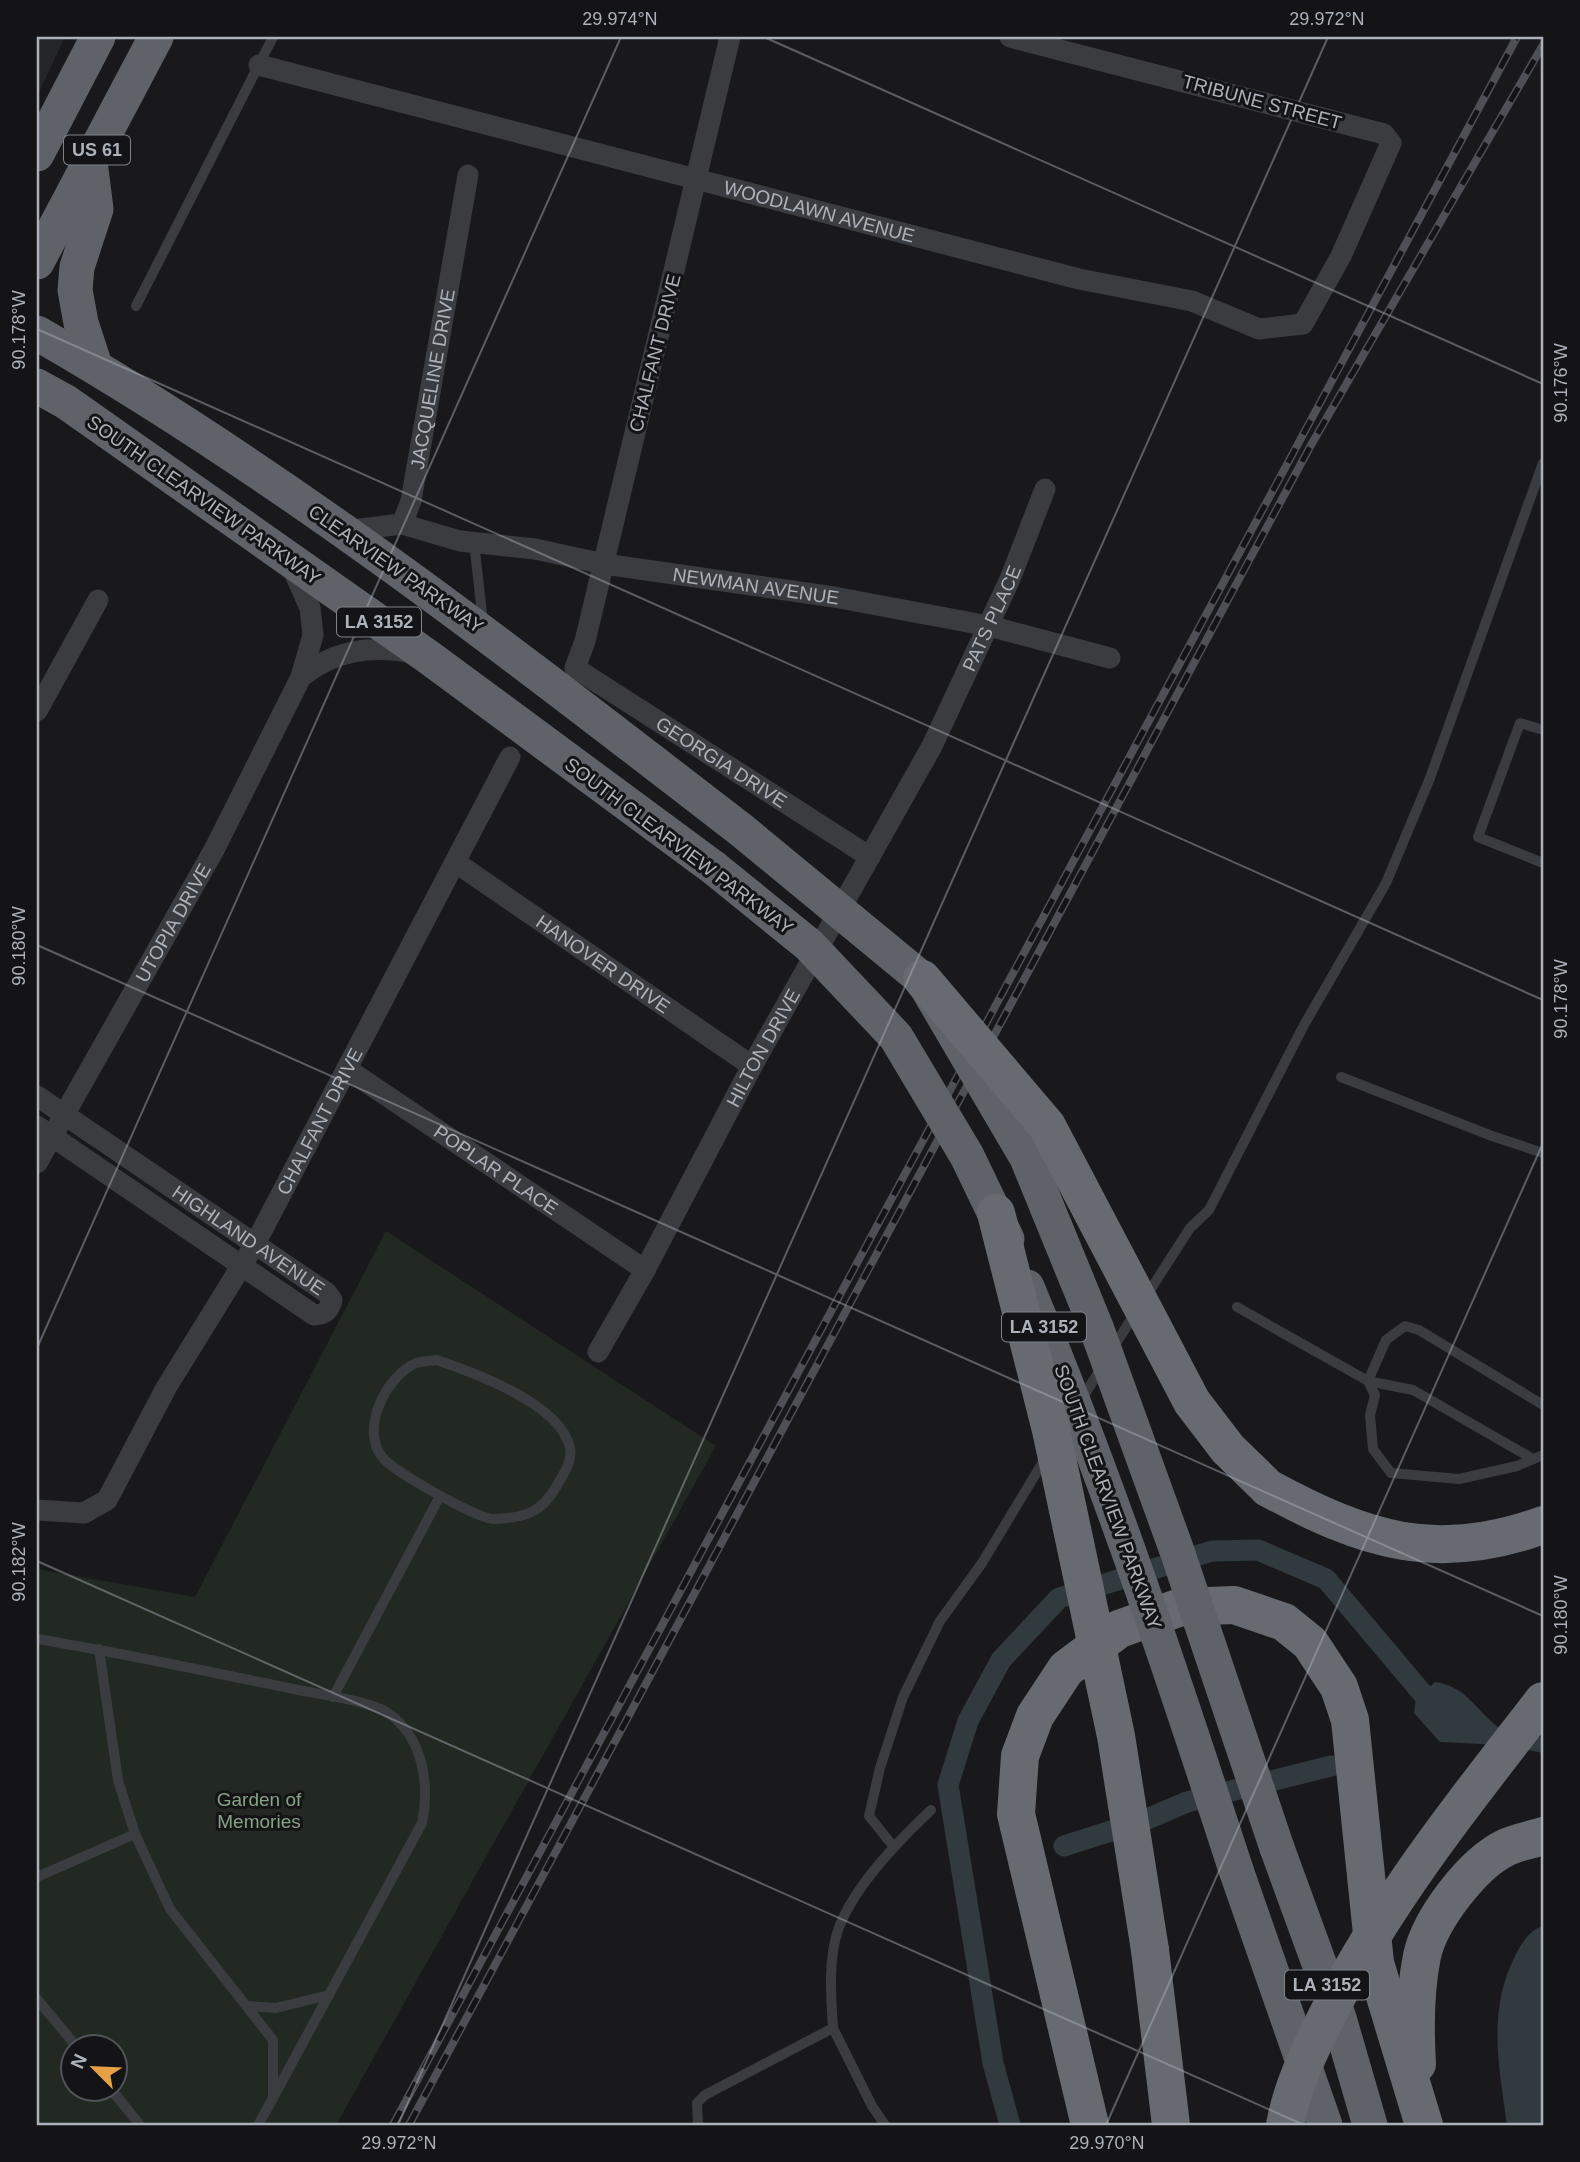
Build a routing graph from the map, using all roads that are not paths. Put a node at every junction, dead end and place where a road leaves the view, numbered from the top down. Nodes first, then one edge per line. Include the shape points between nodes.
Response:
1 (98, 37) edge
2 (156, 37) edge
3 (273, 37) edge
4 (730, 37) edge
5 (1010, 37) edge
6 (259, 65) junction
7 (37, 154) edge
8 (90, 162) junction
9 (468, 175) dead end
10 (698, 177) junction
11 (1342, 256) joint
12 (37, 262) edge
13 (136, 306) dead end
14 (37, 333) edge
15 (95, 366) junction
16 (37, 386) edge
17 (1543, 463) edge
18 (1045, 489) dead end
19 (402, 524) junction
20 (343, 531) junction
21 (474, 542) junction
22 (288, 558) junction
23 (604, 564) junction
24 (98, 600) dead end
25 (989, 626) junction
26 (484, 632) junction
27 (427, 656) junction
28 (1110, 659) dead end
29 (575, 668) joint
30 (301, 677) junction
31 (37, 711) edge
32 (1543, 730) edge
33 (932, 746) joint
34 (510, 757) dead end
35 (870, 858) junction
36 (455, 862) junction
37 (1543, 863) edge
38 (922, 978) junction
39 (751, 1066) junction
40 (346, 1069) junction
41 (1341, 1077) dead end
42 (37, 1096) edge
43 (65, 1115) junction
44 (44, 1131) edge
45 (1543, 1153) edge
46 (37, 1163) edge
47 (996, 1213) junction
48 (255, 1244) junction
49 (242, 1266) junction
50 (645, 1270) junction
51 (1237, 1307) dead end
52 (597, 1352) dead end
53 (1368, 1381) junction
54 (1543, 1405) edge
55 (1538, 1457) edge
56 (440, 1496) junction
57 (37, 1510) edge
58 (1543, 1525) edge
59 (37, 1639) edge
60 (99, 1649) junction
61 (333, 1697) junction
62 (1543, 1702) edge
63 (931, 1811) dead end
64 (135, 1835) junction
65 (1543, 1836) edge
66 (893, 1846) junction
67 (37, 1877) edge
68 (329, 1995) junction
69 (37, 1999) edge
70 (247, 2006) junction
71 (833, 2028) junction
72 (64, 2032) edge
73 (273, 2098) junction
74 (121, 2102) edge
75 (1422, 2120) edge
76 (140, 2125) edge
77 (258, 2125) edge
78 (698, 2125) edge
79 (886, 2125) edge
80 (1090, 2125) edge
81 (1171, 2125) edge
82 (1285, 2125) edge
83 (1325, 2125) edge
84 (1370, 2125) edge

1 - 7 highway, US 61
2 - 8 highway, US 61
3 - 6 lane
4 - 10 street, CHALFANT DRIVE
5 - 11 street, TRIBUNE STREET via 1384,134 1391,142
6 - 10 street, WOODLAWN AVENUE
6 - 13 lane
8 - 12 highway, US 61
8 - 15 highway via 96,209 77,267 75,290
9 - 19 street, JACQUELINE DRIVE via 411,501
10 - 11 street, WOODLAWN AVENUE via 1079,279 1192,301 1259,329 1303,324
10 - 23 street, CHALFANT DRIVE
14 - 15 highway, CLEARVIEW PARKWAY / LA 3152
15 - 20 highway, CLEARVIEW PARKWAY / LA 3152
16 - 22 highway, SOUTH CLEARVIEW PARKWAY / LA 3152
17 - 66 lane via 1430,778 1386,883 1304,1025 1209,1210 1190,1228 982,1563 940,1621 904,1697 869,1816
18 - 25 street, PATS PLACE
19 - 20 street
19 - 21 street, NEWMAN AVENUE
20 - 26 highway, CLEARVIEW PARKWAY / LA 3152
21 - 23 street, NEWMAN AVENUE
21 - 26 lane
22 - 27 highway, SOUTH CLEARVIEW PARKWAY / LA 3152
22 - 30 street, UTOPIA DRIVE via 310,608 313,635
23 - 25 street, NEWMAN AVENUE via 834,597
23 - 29 street, CHALFANT DRIVE
24 - 31 street
25 - 28 street, NEWMAN AVENUE
25 - 33 street, PATS PLACE
26 - 38 highway, CLEARVIEW PARKWAY / LA 3152, bridge via 740,829
27 - 30 street via 358,649 320,662
27 - 47 highway, SOUTH CLEARVIEW PARKWAY / LA 3152, bridge via 714,867 809,946 896,1038
29 - 35 street, GEORGIA DRIVE
30 - 43 street, UTOPIA DRIVE via 215,848
32 - 37 lane via 1520,723 1478,837
33 - 35 street, HILTON DRIVE
34 - 36 street, CHALFANT DRIVE
35 - 39 street, HILTON DRIVE
36 - 39 street, HANOVER DRIVE
36 - 40 street, CHALFANT DRIVE
38 - 58 highway, bridge via 1047,1126 1192,1402 1228,1449 1268,1488 1325,1519 1392,1541 1452,1546 1507,1538
38 - 84 highway, LA 3152, bridge via 1027,1158 1091,1315 1339,2018
39 - 50 street, HILTON DRIVE
40 - 48 street, CHALFANT DRIVE
40 - 50 street, POPLAR PLACE
41 - 45 lane
42 - 43 street, HIGHLAND AVENUE
43 - 44 street, UTOPIA DRIVE
43 - 48 street, HIGHLAND AVENUE
44 - 46 street, UTOPIA DRIVE
44 - 49 street, HIGHLAND AVENUE
47 - 81 highway, bridge via 1051,1430 1116,1736 1150,1950
47 - 83 highway, SOUTH CLEARVIEW PARKWAY / LA 3152, bridge via 1135,1561
48 - 49 street, CHALFANT DRIVE
48 - 49 street, HIGHLAND AVENUE via 327,1293 332,1300 329,1309 314,1315
49 - 57 street, CHALFANT DRIVE via 166,1388 107,1500 84,1513
50 - 52 street, HILTON DRIVE
51 - 53 lane
53 - 54 lane via 1386,1340 1405,1325
53 - 55 lane via 1413,1390
53 - 55 lane via 1375,1395 1370,1415 1373,1450 1391,1473 1459,1479
56 - 56 lane via 488,1519 522,1518 549,1499 569,1462 570,1448 557,1423 539,1406 437,1360 416,1363 390,1387 374,1417 374,1440 383,1458
56 - 61 lane
59 - 60 lane
60 - 61 lane
60 - 64 lane via 118,1780
61 - 68 lane via 385,1711 398,1721 424,1766 425,1811
62 - 82 highway, bridge via 1449,1821 1353,1965 1316,2037
63 - 66 lane
64 - 67 lane
64 - 70 lane via 170,1909
65 - 75 highway via 1506,1848 1470,1874 1437,1921 1422,1954 1416,2038
66 - 71 lane via 838,1931 831,1987
68 - 70 lane via 276,2008
68 - 73 lane
69 - 72 lane
70 - 73 lane via 273,2039
71 - 78 lane via 705,2095 697,2104
71 - 79 lane
73 - 77 lane
74 - 76 lane
75 - 80 highway via 1375,1963 1350,1720 1339,1686 1310,1643 1284,1622 1234,1605 1181,1607 1119,1629 1066,1669 1035,1716 1020,1756 1016,1814

